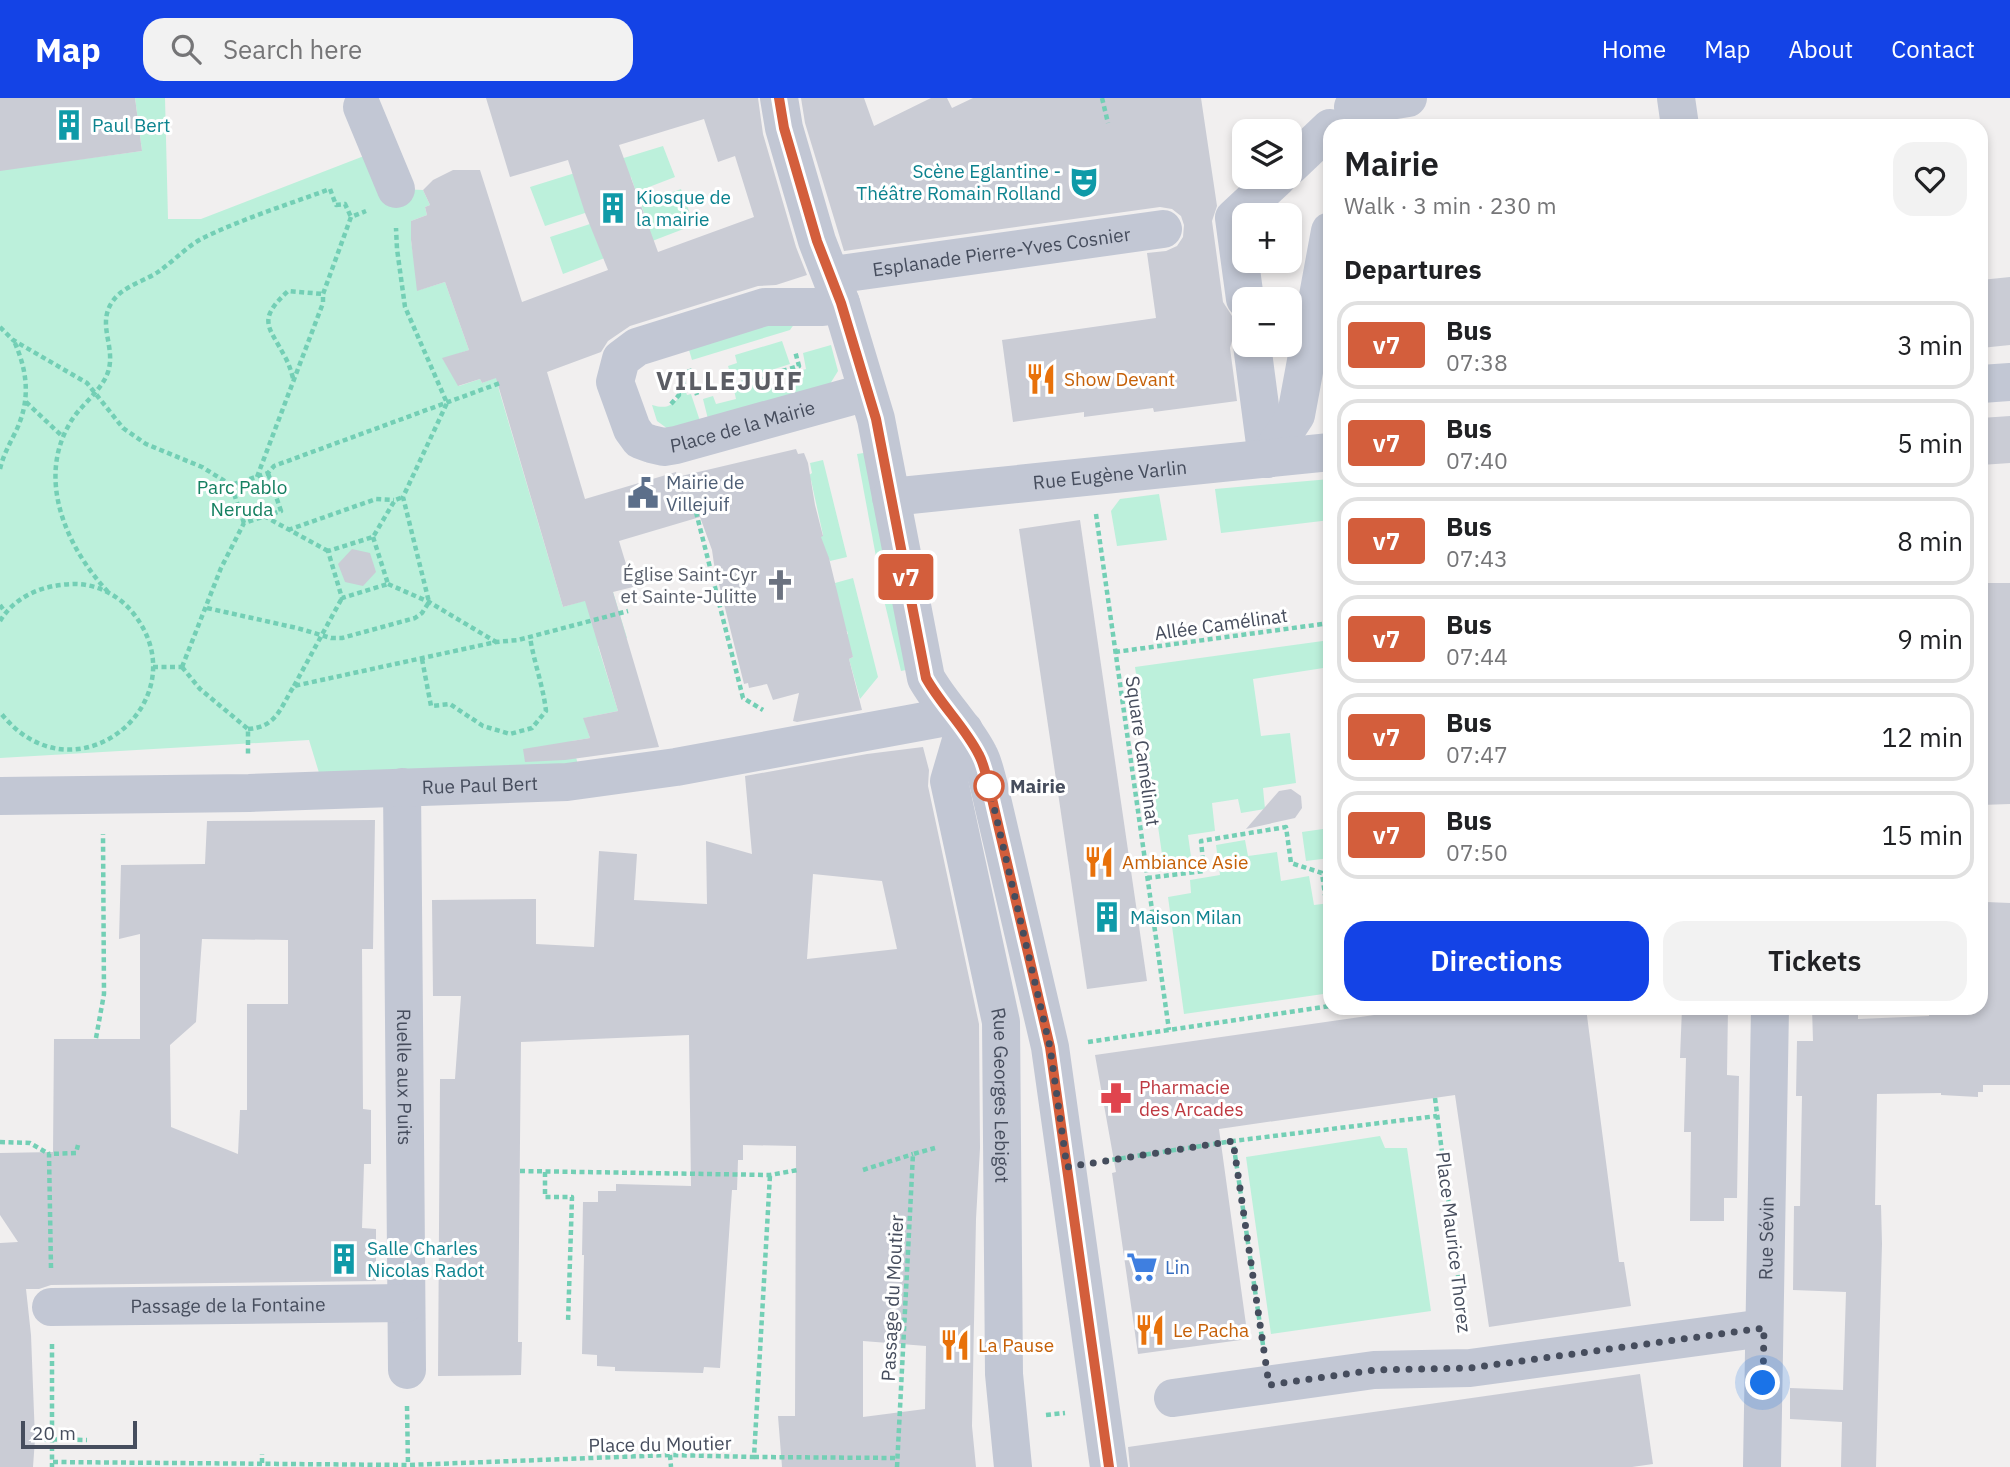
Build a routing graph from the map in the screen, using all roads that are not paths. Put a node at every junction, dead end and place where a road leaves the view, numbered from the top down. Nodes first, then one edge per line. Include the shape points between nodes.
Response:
1 (779, 98) edge
2 (1408, 98) edge
3 (1676, 98) edge
4 (362, 107) dead end
5 (1349, 119) edge
6 (1679, 119) edge
7 (1323, 138) edge
8 (1302, 156) edge
9 (1264, 189) edge
10 (395, 194) road end
11 (1163, 229) dead end
12 (1323, 269) edge
13 (1242, 287) edge
14 (840, 288) junction
15 (1254, 357) edge
16 (2010, 382) edge
17 (1988, 384) edge
18 (867, 392) junction
19 (1323, 453) edge
20 (1267, 459) junction
21 (891, 497) junction
22 (958, 723) junction
23 (402, 786) junction
24 (0, 796) edge
25 (1770, 1015) edge
26 (406, 1303) junction
27 (51, 1307) dead end
28 (1764, 1328) junction
29 (407, 1370) road end
30 (1173, 1398) dead end
31 (1013, 1467) edge
32 (1109, 1467) edge
33 (1762, 1467) edge

1 - 14 street via 813,229
2 - 5 street
3 - 6 street
4 - 10 street
7 - 8 street
9 - 13 street via 1227,220
11 - 14 street, Esplanade Pierre-Yves Cosnier
12 - 20 street via 1296,415
14 - 18 street
14 - 18 street, Place de la Mairie via 823,307 765,307 637,347 621,359 615,382 640,440 664,447
15 - 20 street
16 - 17 street
18 - 21 street
19 - 20 street, Rue Eugène Varlin
20 - 21 street, Rue Eugène Varlin
21 - 22 street via 926,678
22 - 23 street, Rue Paul Bert via 612,778
22 - 31 street, Rue Georges Lebigot via 949,781 1001,1022 1004,1374
22 - 32 street via 980,757 989,786 1050,1047
23 - 24 street, Rue Paul Bert
23 - 26 street, Ruelle aux Puits
25 - 28 street, Rue Sévin
26 - 27 street, Passage de la Fontaine
26 - 29 street, Ruelle aux Puits
28 - 30 street via 1470,1368 1374,1370
28 - 33 street, Rue Sévin

